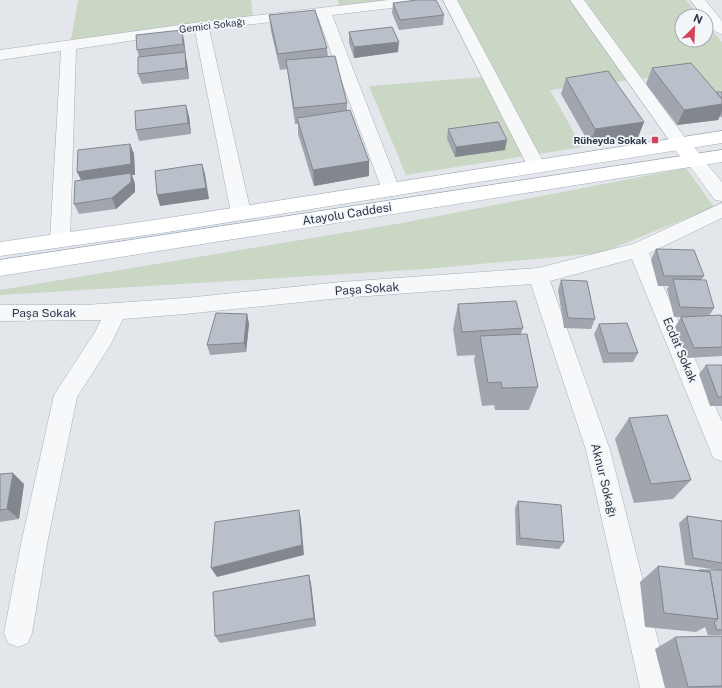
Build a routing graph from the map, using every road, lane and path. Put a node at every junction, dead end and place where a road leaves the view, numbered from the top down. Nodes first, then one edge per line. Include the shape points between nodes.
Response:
1 (425, 0) edge
2 (450, 0) edge
3 (577, 0) edge
4 (697, 0) edge
5 (324, 12) junction
6 (201, 26) junction
7 (722, 30) edge
8 (69, 44) junction
9 (0, 55) edge
10 (722, 137) edge
11 (680, 144) junction
12 (722, 156) edge
13 (694, 160) junction
14 (537, 167) junction
15 (391, 190) junction
16 (722, 195) edge
17 (722, 210) edge
18 (241, 213) junction
19 (60, 240) junction
20 (0, 249) edge
21 (638, 250) junction
22 (0, 268) edge
23 (538, 276) junction
24 (116, 311) junction
25 (0, 313) edge
26 (722, 450) edge
27 (18, 633) dead end
28 (655, 688) edge

1 - 5 street, Gemici Sokağı
2 - 14 street
3 - 11 street
4 - 7 street
5 - 6 street, Gemici Sokağı
5 - 15 street
6 - 8 street, Gemici Sokağı
6 - 18 street
8 - 9 street, Gemici Sokağı
8 - 19 street
10 - 11 main road, Atayolu Caddesi
11 - 13 main road
11 - 14 main road, Atayolu Caddesi
12 - 13 main road, Atayolu Caddesi
13 - 16 street
13 - 22 main road, Atayolu Caddesi
14 - 15 main road, Atayolu Caddesi
15 - 18 main road, Atayolu Caddesi
17 - 21 street, Paşa Sokak
18 - 19 main road, Atayolu Caddesi
19 - 20 main road, Atayolu Caddesi
21 - 23 street, Paşa Sokak
21 - 26 street, Ecdat Sokak
23 - 24 street, Paşa Sokak via 341,290
23 - 28 street, Aknur Sokağı via 598,450
24 - 25 street, Paşa Sokak
24 - 27 street via 104,338 66,395

